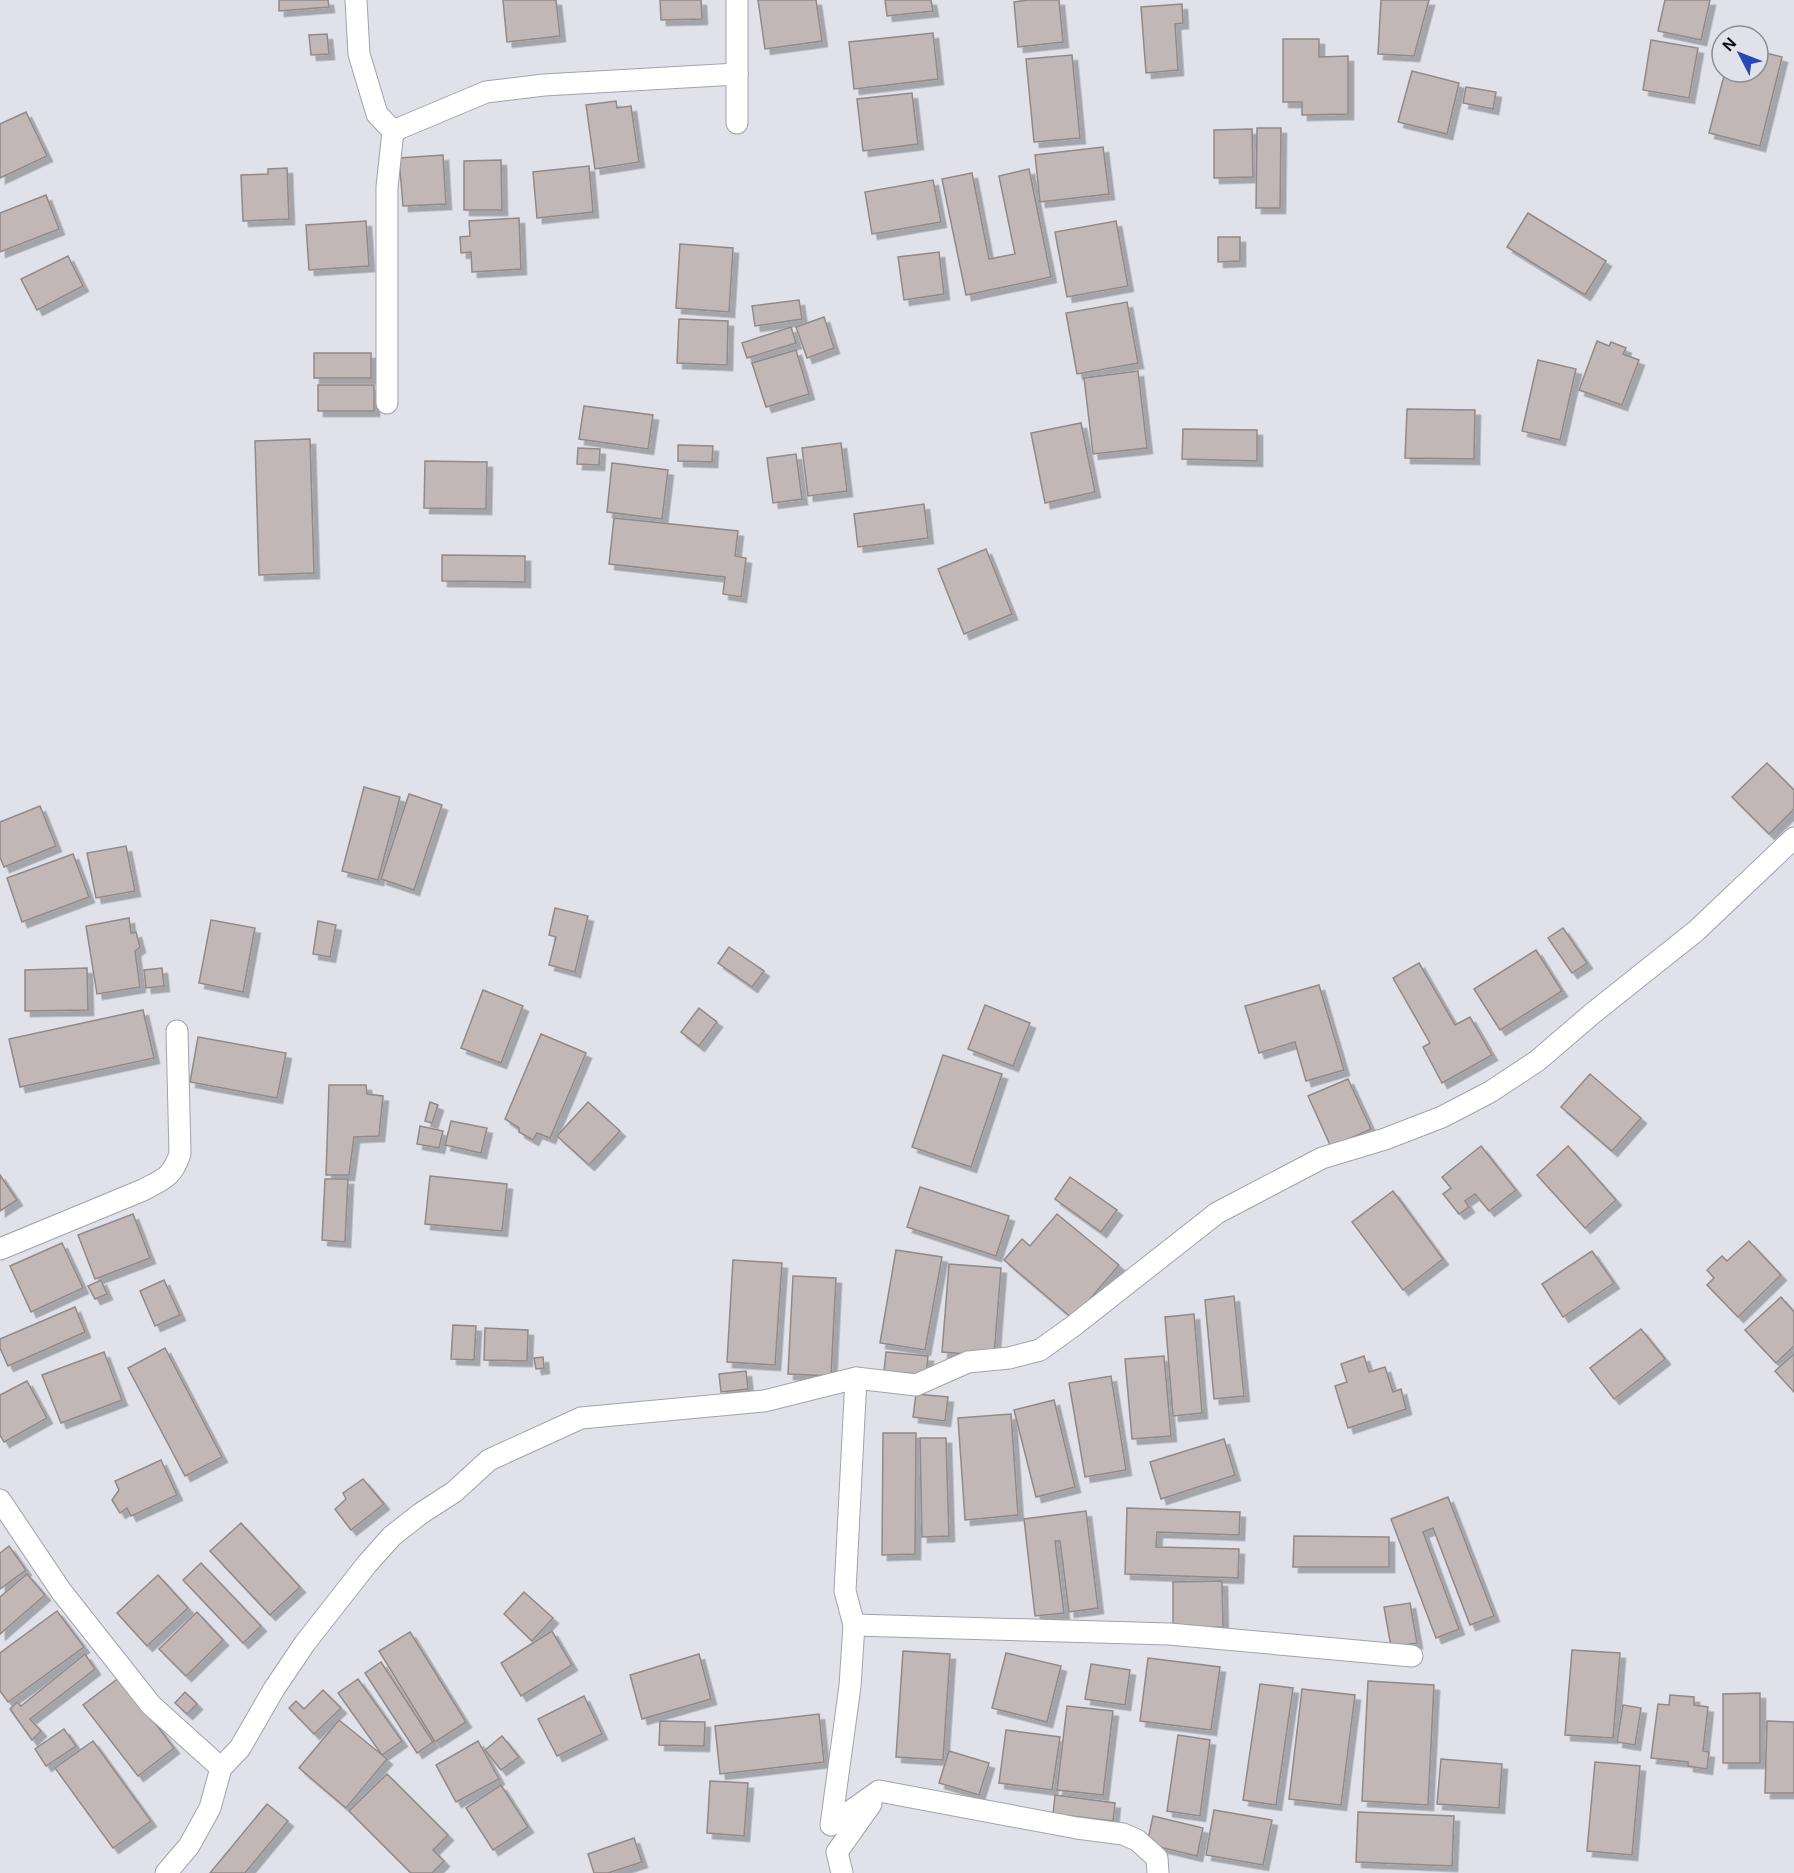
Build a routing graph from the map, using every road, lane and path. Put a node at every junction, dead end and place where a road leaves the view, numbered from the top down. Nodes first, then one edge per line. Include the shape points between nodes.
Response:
1 (356, 0) edge
2 (736, 0) edge
3 (737, 74) junction
4 (737, 123) dead end
5 (393, 131) junction
6 (387, 403) dead end
7 (1794, 838) edge
8 (177, 1031) dead end
9 (0, 1249) edge
10 (856, 1378) junction
11 (0, 1500) edge
12 (854, 1625) junction
13 (1412, 1656) dead end
14 (221, 1768) junction
15 (879, 1791) junction
16 (166, 1873) edge
17 (842, 1873) edge
18 (1158, 1873) edge

1 - 5 street via 359,54 377,114
2 - 3 street
3 - 4 street
3 - 5 street via 486,92
5 - 6 street via 387,188
7 - 10 street via 1696,931 1537,1061 1490,1092 1442,1117 1322,1158 1217,1213 1040,1350 968,1362 916,1385
8 - 9 street via 180,1154 175,1168 165,1179 143,1190
10 - 12 street via 845,1591
10 - 14 street via 764,1401 581,1418 489,1460 454,1492 392,1536 367,1564 305,1643 240,1748
11 - 14 street via 61,1591 151,1705
12 - 13 street via 1169,1634
12 - 15 street via 831,1825
14 - 16 street via 210,1809 189,1846
15 - 17 street via 837,1852
15 - 18 street via 1123,1834 1137,1839 1157,1858

